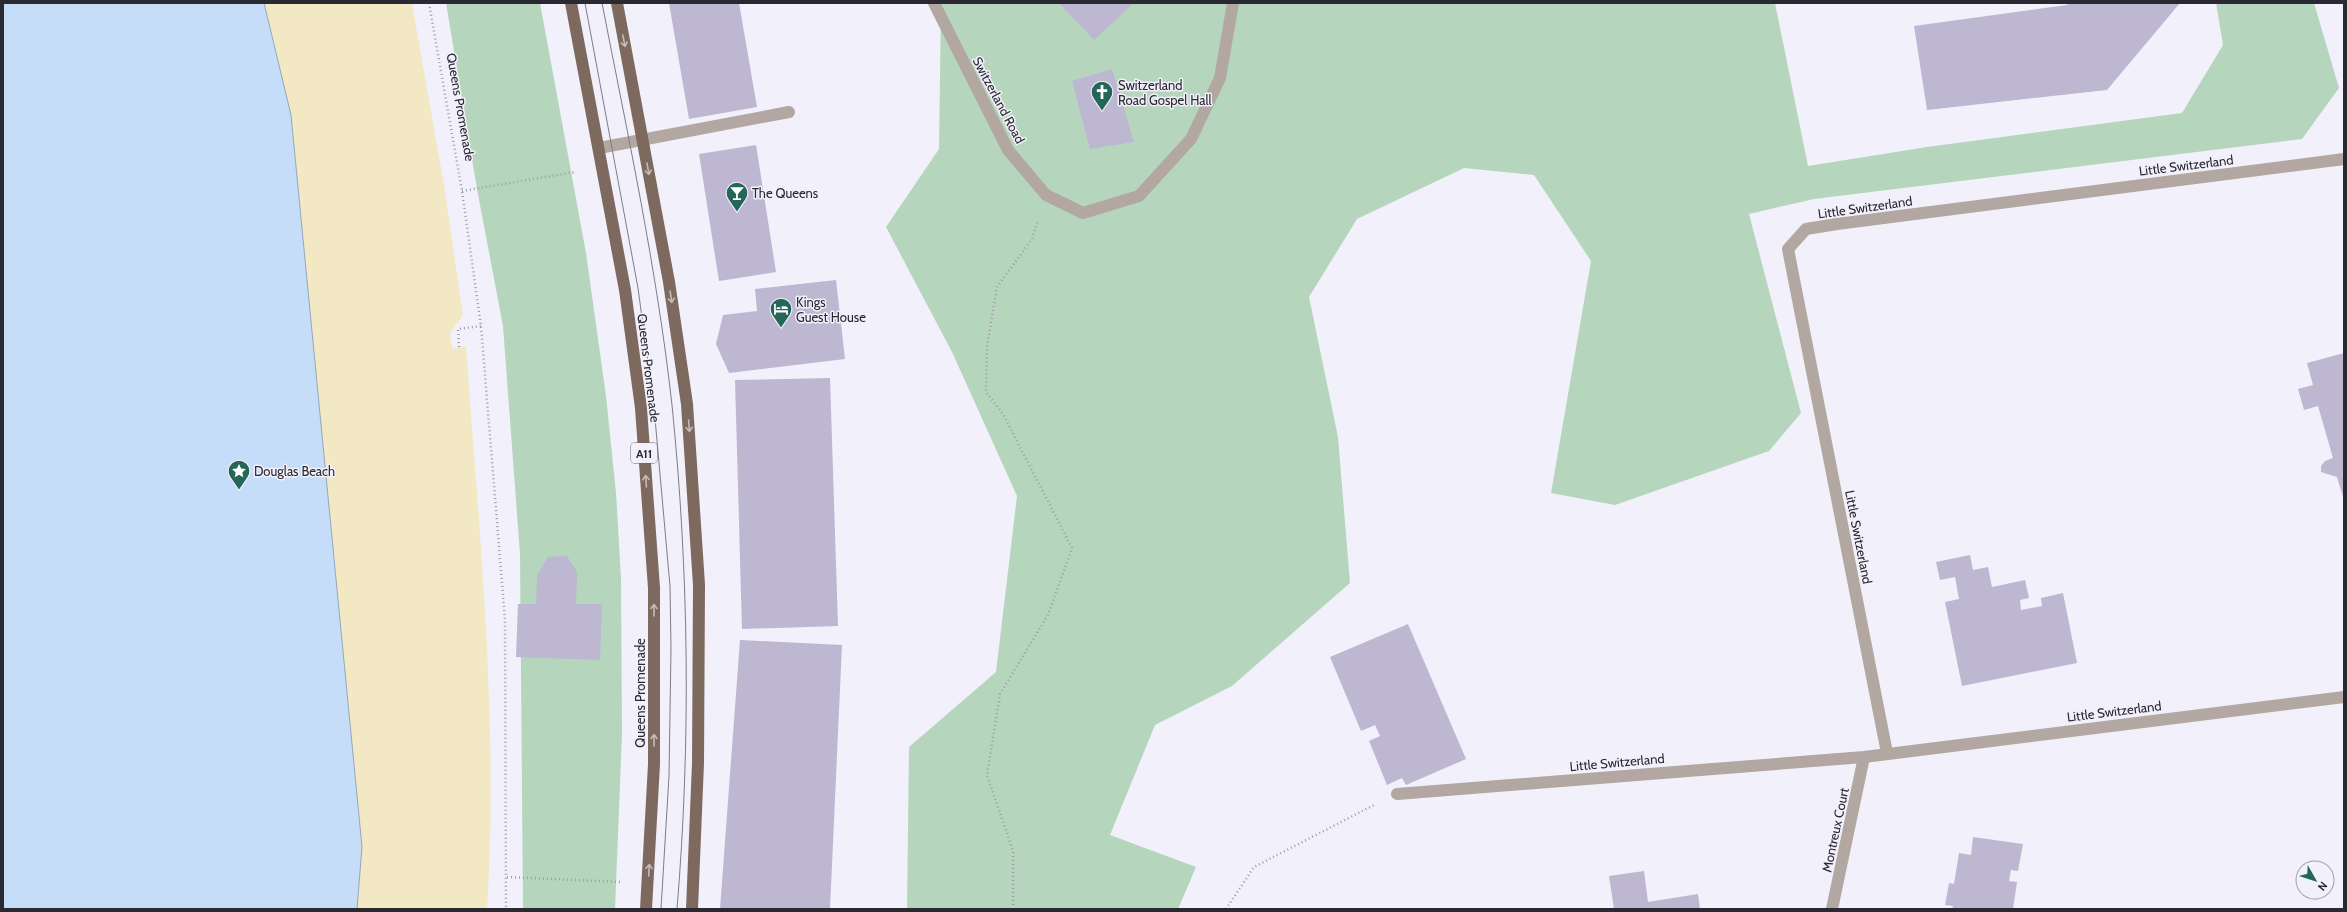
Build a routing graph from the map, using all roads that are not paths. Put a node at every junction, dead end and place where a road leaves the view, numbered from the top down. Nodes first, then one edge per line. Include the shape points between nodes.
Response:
1 (571, 3) edge
2 (617, 3) edge
3 (934, 3) edge
4 (1233, 3) edge
5 (789, 112) dead end
6 (643, 138) junction
7 (599, 148) junction
8 (2344, 159) edge
9 (2344, 697) edge
10 (1887, 753) junction
11 (1864, 757) junction
12 (1397, 794) road end
13 (646, 909) edge
14 (692, 909) edge
15 (1832, 909) edge

1 - 7 main road, Queens Promenade / A11
2 -> 6 main road
3 - 4 street, Switzerland Road via 1008,150 1046,195 1083,213 1139,196 1191,139 1220,78
5 - 6 street
6 - 7 street
6 -> 14 main road via 669,282 687,404 698,569 698,763
13 -> 7 main road, Queens Promenade / A11 via 654,764 654,588 641,408 625,290
8 - 10 street, Little Switzerland via 1829,225 1806,229 1788,250
9 - 10 street, Little Switzerland
10 - 11 street, Little Switzerland
11 - 12 street, Little Switzerland
11 - 15 street, Montreux Court

